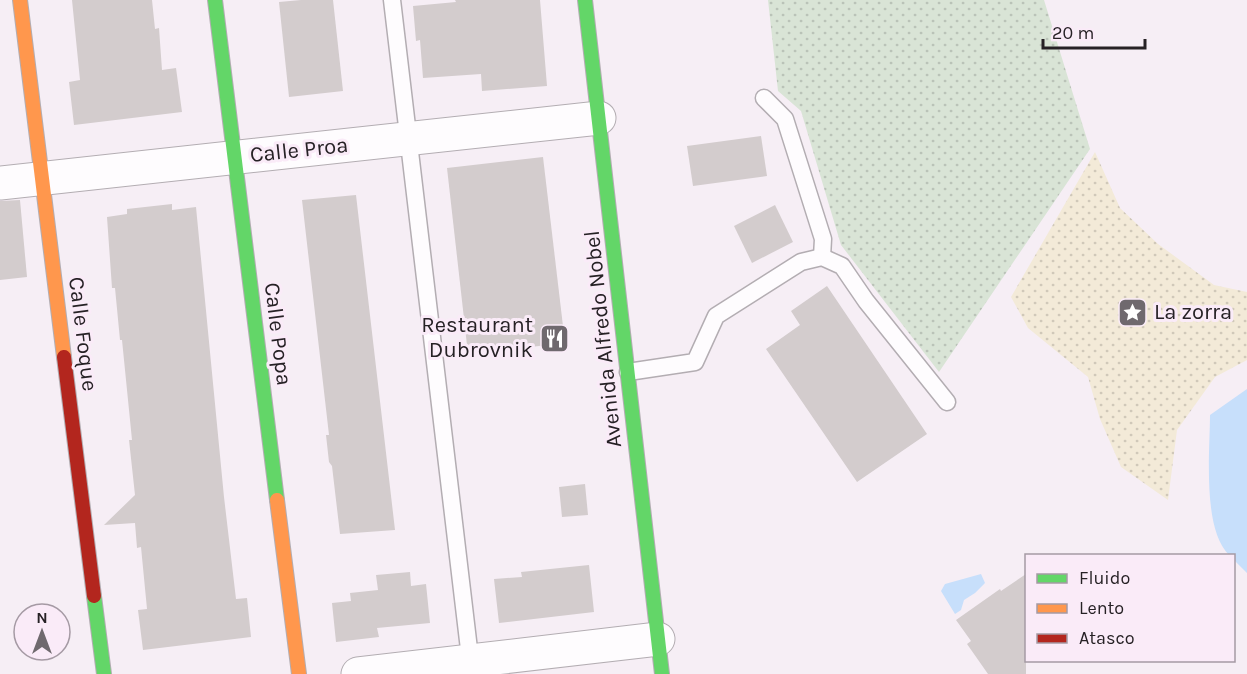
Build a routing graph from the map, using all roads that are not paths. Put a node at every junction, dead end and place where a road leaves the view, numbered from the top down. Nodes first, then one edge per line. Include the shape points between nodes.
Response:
1 (20, 0) edge
2 (215, 0) edge
3 (392, 0) edge
4 (585, 0) edge
5 (765, 98) dead end
6 (599, 118) junction
7 (408, 138) junction
8 (235, 157) junction
9 (43, 178) junction
10 (0, 183) edge
11 (822, 257) junction
12 (628, 372) junction
13 (947, 402) dead end
14 (658, 639) junction
15 (471, 668) edge
16 (104, 674) edge
17 (299, 674) edge
18 (358, 674) edge
19 (662, 674) edge

1 - 9 street, Calle Foque
2 - 8 street, Calle Popa
3 - 7 lane
4 - 6 street, Avenida Alfredo Nobel
5 - 11 lane via 784,119 823,239
6 - 7 street, Calle Proa
6 - 12 street, Avenida Alfredo Nobel
7 - 8 street, Calle Proa
7 - 15 lane
8 - 9 street, Calle Proa
8 - 17 street, Calle Popa
9 - 10 street, Calle Proa
9 - 16 street, Calle Foque
11 - 12 lane via 801,262 716,316 695,362
11 - 13 lane via 842,266
12 - 14 street, Avenida Alfredo Nobel
14 - 15 street
14 - 19 street, Avenida Alfredo Nobel
15 - 18 street

